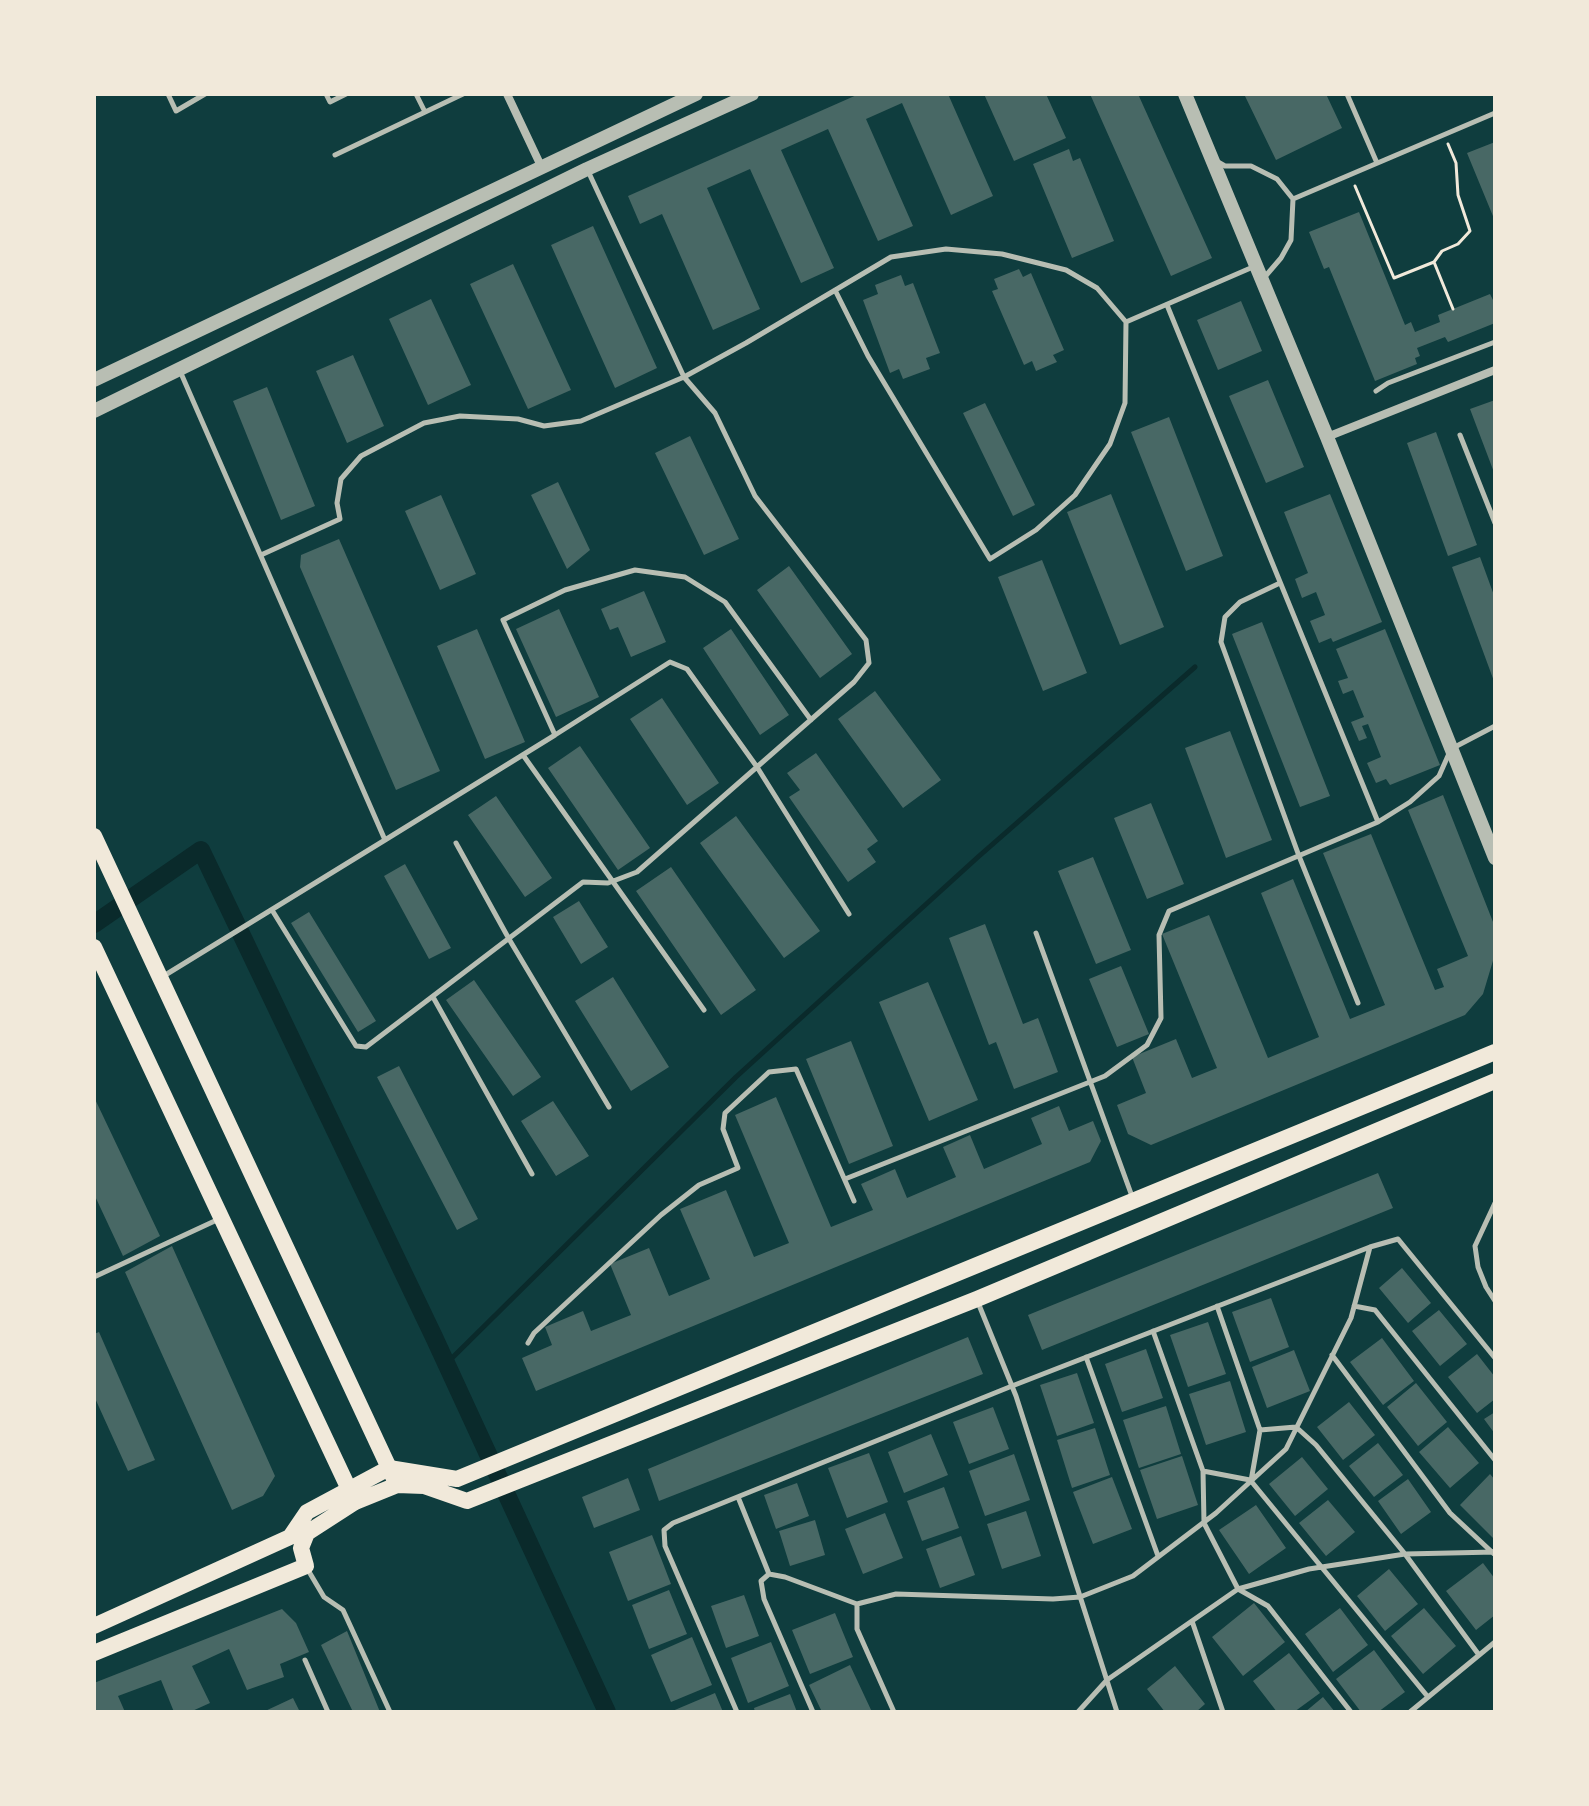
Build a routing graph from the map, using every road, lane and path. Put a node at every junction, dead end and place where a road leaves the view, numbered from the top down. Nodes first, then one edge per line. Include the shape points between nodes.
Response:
1 (168, 94) edge
2 (205, 94) edge
3 (326, 94) edge
4 (346, 94) edge
5 (416, 94) edge
6 (463, 94) edge
7 (507, 94) edge
8 (696, 94) edge
9 (752, 94) edge
10 (1185, 94) edge
11 (1347, 94) edge
12 (425, 112) junction
13 (1495, 113) edge
14 (1444, 135) junction
15 (335, 155) dead end
16 (1213, 158) junction
17 (1377, 163) junction
18 (541, 166) junction
19 (587, 169) junction
20 (1351, 175) junction
21 (1293, 199) junction
22 (1434, 262) junction
23 (1260, 273) junction
24 (835, 290) junction
25 (1167, 305) junction
26 (1453, 309) dead end
27 (1126, 322) junction
28 (1495, 342) edge
29 (180, 370) junction
30 (1495, 370) edge
31 (684, 377) junction
32 (94, 380) edge
33 (1376, 391) dead end
34 (94, 411) edge
35 (1460, 435) dead end
36 (1327, 437) junction
37 (1495, 523) edge
38 (261, 555) junction
39 (1280, 583) junction
40 (811, 720) junction
41 (1495, 726) edge
42 (555, 735) junction
43 (1451, 749) junction
44 (523, 755) junction
45 (757, 767) junction
46 (1378, 822) junction
47 (94, 836) edge
48 (385, 840) junction
49 (456, 843) dead end
50 (1299, 856) junction
51 (1495, 858) edge
52 (612, 881) junction
53 (272, 910) junction
54 (849, 914) dead end
55 (1036, 933) dead end
56 (509, 939) junction
57 (94, 947) edge
58 (161, 978) junction
59 (433, 997) junction
60 (1358, 1003) dead end
61 (704, 1010) dead end
62 (1495, 1052) edge
63 (1089, 1081) junction
64 (1495, 1081) edge
65 (609, 1107) dead end
66 (532, 1174) dead end
67 (845, 1179) junction
68 (854, 1201) dead end
69 (1134, 1201) junction
70 (1495, 1203) edge
71 (220, 1218) junction
72 (1370, 1247) junction
73 (94, 1277) edge
74 (977, 1299) junction
75 (1495, 1301) edge
76 (1217, 1306) junction
77 (1354, 1306) junction
78 (1153, 1331) junction
79 (528, 1343) dead end
80 (1332, 1355) junction
81 (1086, 1357) junction
82 (1495, 1358) edge
83 (1012, 1386) junction
84 (1296, 1427) junction
85 (1260, 1430) junction
86 (1495, 1460) edge
87 (389, 1468) junction
88 (1203, 1471) junction
89 (1251, 1481) junction
90 (397, 1485) junction
91 (352, 1496) junction
92 (738, 1497) junction
93 (1204, 1523) junction
94 (1494, 1553) edge
95 (1405, 1554) junction
96 (1158, 1556) junction
97 (306, 1566) junction
98 (1322, 1567) junction
99 (769, 1574) junction
100 (1238, 1589) junction
101 (1080, 1597) junction
102 (857, 1604) junction
103 (1192, 1621) junction
104 (94, 1626) edge
105 (1495, 1642) edge
106 (94, 1653) edge
107 (1479, 1655) junction
108 (305, 1660) dead end
109 (1107, 1680) junction
110 (1428, 1697) junction
111 (328, 1712) edge
112 (390, 1712) edge
113 (737, 1712) edge
114 (813, 1712) edge
115 (894, 1712) edge
116 (1078, 1712) edge
117 (1117, 1712) edge
118 (1223, 1712) edge
119 (1351, 1712) edge
120 (1410, 1712) edge

1 - 2 lane via 176,111
3 - 4 lane via 330,102
5 - 12 lane
6 - 12 lane
7 - 18 street
8 - 18 street
9 - 19 street
10 - 16 street
11 - 17 lane
12 - 15 lane
13 - 14 lane
14 - 17 lane
14 - 22 path via 1456,163 1458,195 1470,231
16 - 21 lane via 1225,166 1251,166 1277,179
16 - 23 street
17 - 20 lane
18 - 32 street
19 - 29 street
19 - 31 lane
20 - 21 lane
20 - 22 path via 1394,278
21 - 23 lane via 1291,240 1281,258
22 - 26 path
23 - 25 lane
23 - 36 street
24 - 27 lane via 891,257 946,249 1002,254 1066,270 1097,288
24 - 27 lane via 868,356 990,559 1036,530 1075,495 1110,444 1125,403
24 - 31 lane
25 - 27 lane
25 - 39 lane
28 - 33 lane
29 - 34 street
29 - 38 lane
30 - 36 street
31 - 38 lane via 581,421 544,426 460,416 424,423 361,456 341,479 340,519
31 - 40 lane via 715,413 755,496 866,640 869,663
35 - 37 lane
36 - 43 street
38 - 48 lane
39 - 46 lane
39 - 50 lane via 1240,602 1225,617 1221,642
40 - 42 lane via 725,602 685,577 635,570 565,590 503,620
40 - 45 lane
41 - 43 lane
42 - 44 lane
42 - 45 lane via 670,662 687,669
43 - 46 lane via 1439,776
43 - 51 street
44 - 48 lane
44 - 52 lane
45 - 52 lane via 637,872
45 - 54 lane
46 - 50 lane
47 - 58 main road
48 - 53 lane
49 - 56 lane
50 - 60 lane
50 - 63 lane via 1169,911 1159,935 1161,1018 1147,1045 1105,1076
52 - 56 lane via 583,882
52 - 61 lane
53 - 58 lane
53 - 59 lane via 356,1046 366,1047
55 - 63 lane
56 - 59 lane
56 - 65 lane
57 - 71 main road
58 - 87 main road
59 - 66 lane
62 - 69 main road
63 - 67 lane
63 - 69 lane
64 - 74 main road
67 - 68 lane
67 - 79 lane via 796,1069 769,1072 725,1113 723,1129 738,1168 699,1185 661,1215
69 - 87 main road via 457,1479
70 - 75 lane via 1475,1246 1478,1267
71 - 73 lane
71 - 91 main road
72 - 76 lane
72 - 77 lane
72 - 82 lane via 1398,1239
74 - 83 lane
74 - 90 main road via 467,1501 424,1486
76 - 78 lane
76 - 85 lane
77 - 80 lane
77 - 86 lane via 1375,1310
78 - 81 lane
78 - 88 lane
80 - 84 lane
80 - 94 lane via 1450,1513
81 - 83 lane
81 - 96 lane
83 - 92 lane
83 - 101 lane
84 - 85 lane
84 - 89 lane via 1286,1449
84 - 95 lane
85 - 89 lane
87 - 90 main road
87 - 91 main road
88 - 89 lane
88 - 93 lane
89 - 93 lane
89 - 98 lane
90 - 91 main road
91 - 97 main road via 307,1533 301,1548
91 - 104 main road via 307,1512 290,1537
92 - 99 lane
92 - 113 lane via 664,1530 665,1546
93 - 96 lane
93 - 100 lane
94 - 95 lane
95 - 98 lane
95 - 107 lane
96 - 101 lane via 1133,1576
97 - 106 main road
97 - 112 lane via 324,1597 343,1610
98 - 100 lane
98 - 110 lane
99 - 102 lane
99 - 114 lane via 761,1581 764,1599
100 - 103 lane
100 - 119 lane via 1268,1606
101 - 102 lane via 896,1594
101 - 109 lane
102 - 115 lane via 857,1629
103 - 109 lane
103 - 118 lane
105 - 107 lane
107 - 110 lane
108 - 111 lane
109 - 116 lane
109 - 117 lane
110 - 120 lane

